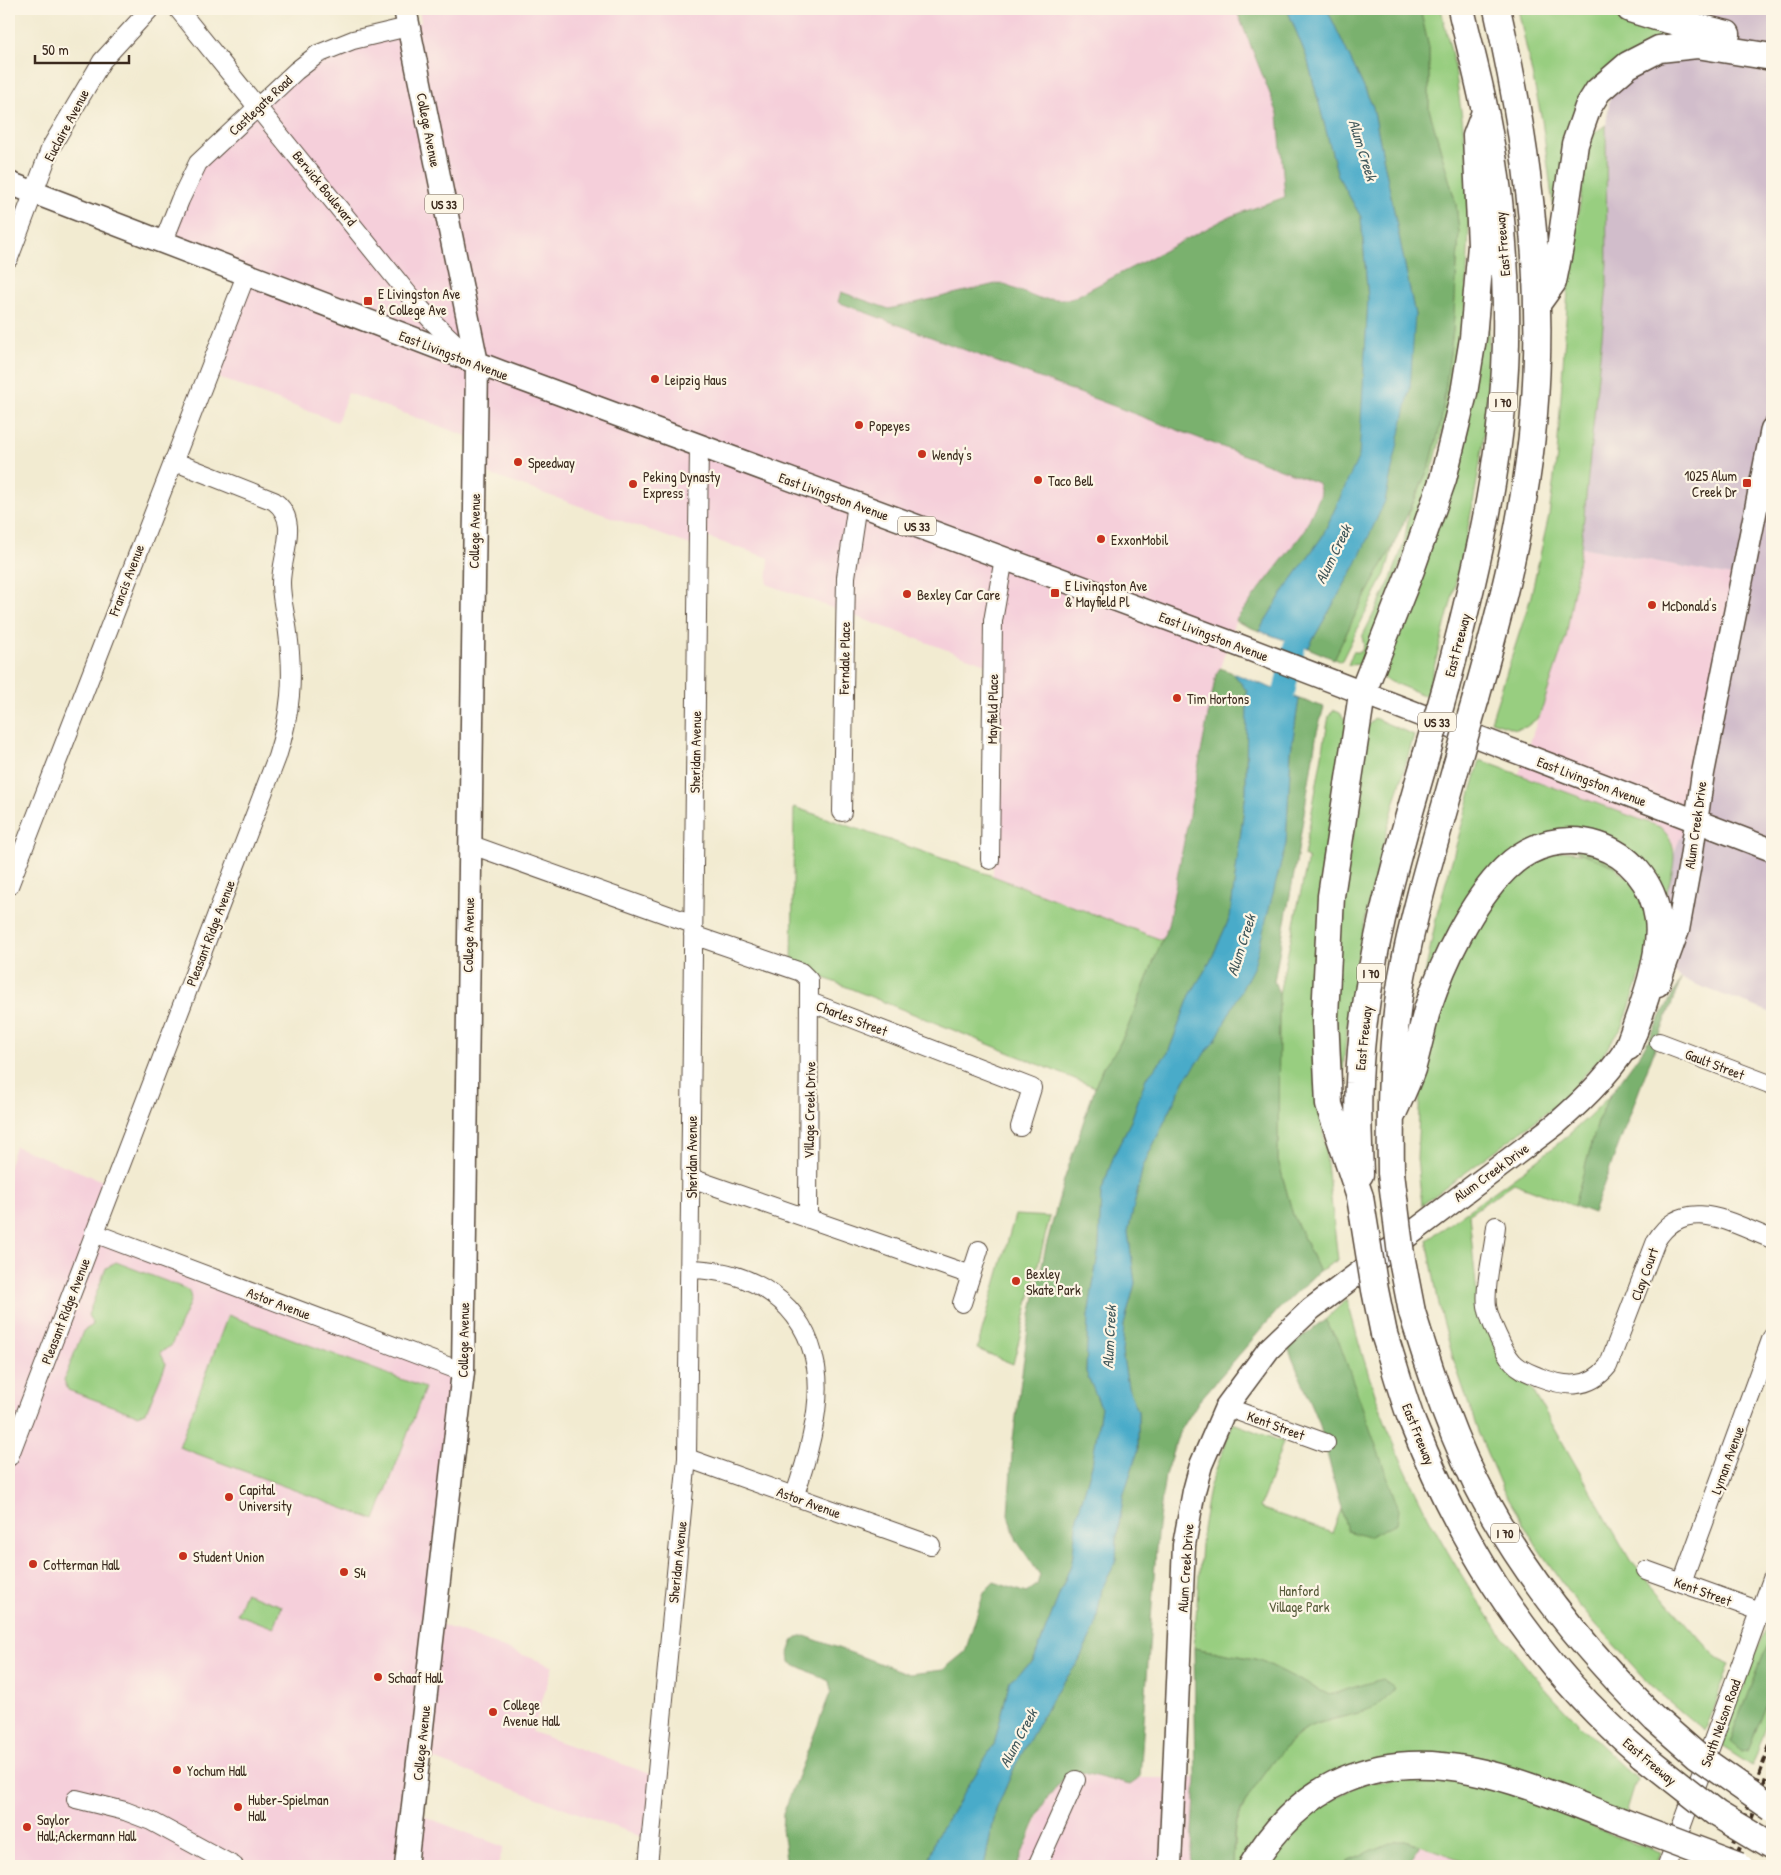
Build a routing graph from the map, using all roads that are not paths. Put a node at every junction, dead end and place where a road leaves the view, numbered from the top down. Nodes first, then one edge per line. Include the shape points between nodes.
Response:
1 (150, 9) edge
2 (178, 9) edge
3 (1461, 9) edge
4 (1497, 9) edge
5 (1630, 9) edge
6 (406, 18) edge
7 (1772, 42) edge
8 (1716, 47) junction
9 (1772, 57) edge
10 (1772, 76) edge
11 (258, 105) junction
12 (1485, 112) junction
13 (9, 183) edge
14 (34, 192) junction
15 (163, 243) junction
16 (9, 258) edge
17 (246, 275) junction
18 (1538, 303) junction
19 (476, 363) junction
20 (1772, 429) edge
21 (699, 446) junction
22 (173, 461) junction
23 (857, 504) junction
24 (1004, 558) junction
25 (1362, 694) junction
26 (842, 812) dead end
27 (1696, 821) junction
28 (469, 844) junction
29 (1772, 850) edge
30 (990, 860) dead end
31 (9, 886) edge
32 (693, 929) junction
33 (810, 1002) junction
34 (1659, 1042) dead end
35 (1628, 1047) junction
36 (1772, 1085) edge
37 (1391, 1118) junction
38 (1020, 1127) dead end
39 (691, 1178) junction
40 (1360, 1197) junction
41 (808, 1219) junction
42 (1496, 1226) dead end
43 (94, 1233) junction
44 (1772, 1239) edge
45 (979, 1250) dead end
46 (690, 1269) junction
47 (971, 1275) junction
48 (962, 1303) dead end
49 (1772, 1337) edge
50 (463, 1372) junction
51 (1226, 1407) junction
52 (1326, 1443) dead end
53 (9, 1457) edge
54 (687, 1458) junction
55 (794, 1497) junction
56 (931, 1545) dead end
57 (1646, 1570) dead end
58 (1772, 1579) edge
59 (1682, 1583) junction
60 (1760, 1611) junction
61 (1076, 1780) dead end
62 (76, 1799) dead end
63 (1772, 1808) edge
64 (1772, 1847) edge
65 (234, 1866) edge
66 (406, 1866) edge
67 (648, 1866) edge
68 (1037, 1866) edge
69 (1170, 1866) edge
70 (1252, 1866) edge
71 (1667, 1866) edge
72 (1740, 1866) edge

1 - 14 street, Euclaire Avenue via 102,61 52,147
2 - 11 street, Berwick Boulevard
3 - 12 highway, East Freeway / I 70
4 - 18 highway, I 70 via 1524,144
5 - 7 highway via 1686,25
6 - 11 street, Castlegate Road via 318,54
6 - 19 main road, College Avenue / US 33
8 - 9 highway
8 - 10 highway via 1751,60
8 - 18 highway via 1697,45 1659,49 1628,65 1598,91 1588,107 1575,144 1552,282
11 - 15 street, Castlegate Road via 198,163
11 - 19 street, Berwick Boulevard via 413,300
12 - 25 highway via 1476,136 1481,245 1473,338 1464,393 1443,479
12 - 40 highway, East Freeway / I 70, bridge via 1500,209 1505,276 1502,407 1491,498 1473,585 1395,862 1371,979 1358,1083
13 - 14 main road, East Livingston Avenue
14 - 15 main road, East Livingston Avenue
14 - 16 street, Euclaire Avenue
15 - 17 main road, East Livingston Avenue
17 - 19 main road, East Livingston Avenue
17 - 22 street, Francis Avenue
18 - 37 highway, I 70, bridge via 1535,402 1523,500 1502,598 1427,871 1402,976
19 - 21 main road, East Livingston Avenue / US 33
19 - 28 main road, College Avenue
20 - 27 main road, Alum Creek Drive
21 - 23 main road, East Livingston Avenue / US 33
21 - 32 street, Sheridan Avenue
22 - 31 street, Francis Avenue
22 - 43 street, Pleasant Ridge Avenue via 274,501 288,518 289,533 281,585 292,695 277,757
23 - 24 main road, East Livingston Avenue / US 33
23 - 26 street, Ferndale Place via 846,577
24 - 25 main road, East Livingston Avenue / US 33
24 - 30 street, Mayfield Place via 993,621
25 - 27 main road, East Livingston Avenue / US 33
25 - 40 highway via 1331,896 1325,1016 1329,1105
27 - 29 main road, East Livingston Avenue / US 33
27 - 35 main road, Alum Creek Drive via 1675,938 1656,992
28 - 32 street, Charles Street
28 - 50 main road, College Avenue
32 - 33 street, Charles Street via 801,972 809,980
32 - 39 street, Sheridan Avenue
33 - 38 street, Charles Street via 1032,1088
33 - 41 street, Village Creek Drive
34 - 36 street, Gault Street
35 - 37 highway via 1645,1000 1656,949 1658,918 1650,891 1634,868 1603,846 1572,840 1545,846 1508,866 1497,877 1450,953 1428,1006 1412,1070
35 - 51 main road, Alum Creek Drive via 1600,1082 1556,1124 1312,1309 1269,1349
37 - 63 highway, I 70, bridge via 1391,1173 1412,1312 1445,1412 1486,1502 1534,1581 1564,1622 1625,1690 1703,1760
39 - 41 street
39 - 46 street, Sheridan Avenue
40 - 64 highway, East Freeway / I 70, bridge via 1384,1334 1413,1423 1456,1520 1479,1562 1520,1624 1571,1686 1620,1736 1717,1814
41 - 47 street
42 - 44 street, Clay Court via 1487,1296 1489,1312 1512,1362 1526,1372 1569,1386 1580,1385 1601,1375 1614,1355 1664,1227 1677,1218 1695,1213
43 - 50 street, Astor Avenue
43 - 53 street, Pleasant Ridge Avenue
45 - 47 street
46 - 54 street, Sheridan Avenue
46 - 55 street via 739,1276 764,1287 781,1301 802,1327 812,1349 817,1380 807,1458
47 - 48 street
49 - 59 street, Lyman Avenue
50 - 66 main road, College Avenue
51 - 52 street, Kent Street
51 - 69 main road, Alum Creek Drive via 1201,1465 1184,1545
54 - 55 street, Astor Avenue
54 - 67 street, Sheridan Avenue
55 - 56 street, Astor Avenue
57 - 59 street, Kent Street
58 - 60 street, South Nelson Road
59 - 60 street, Kent Street
60 - 71 street, South Nelson Road
61 - 68 street
62 - 65 street via 151,1820
70 - 72 highway, bridge via 1284,1820 1337,1782 1383,1767 1438,1765 1510,1781

